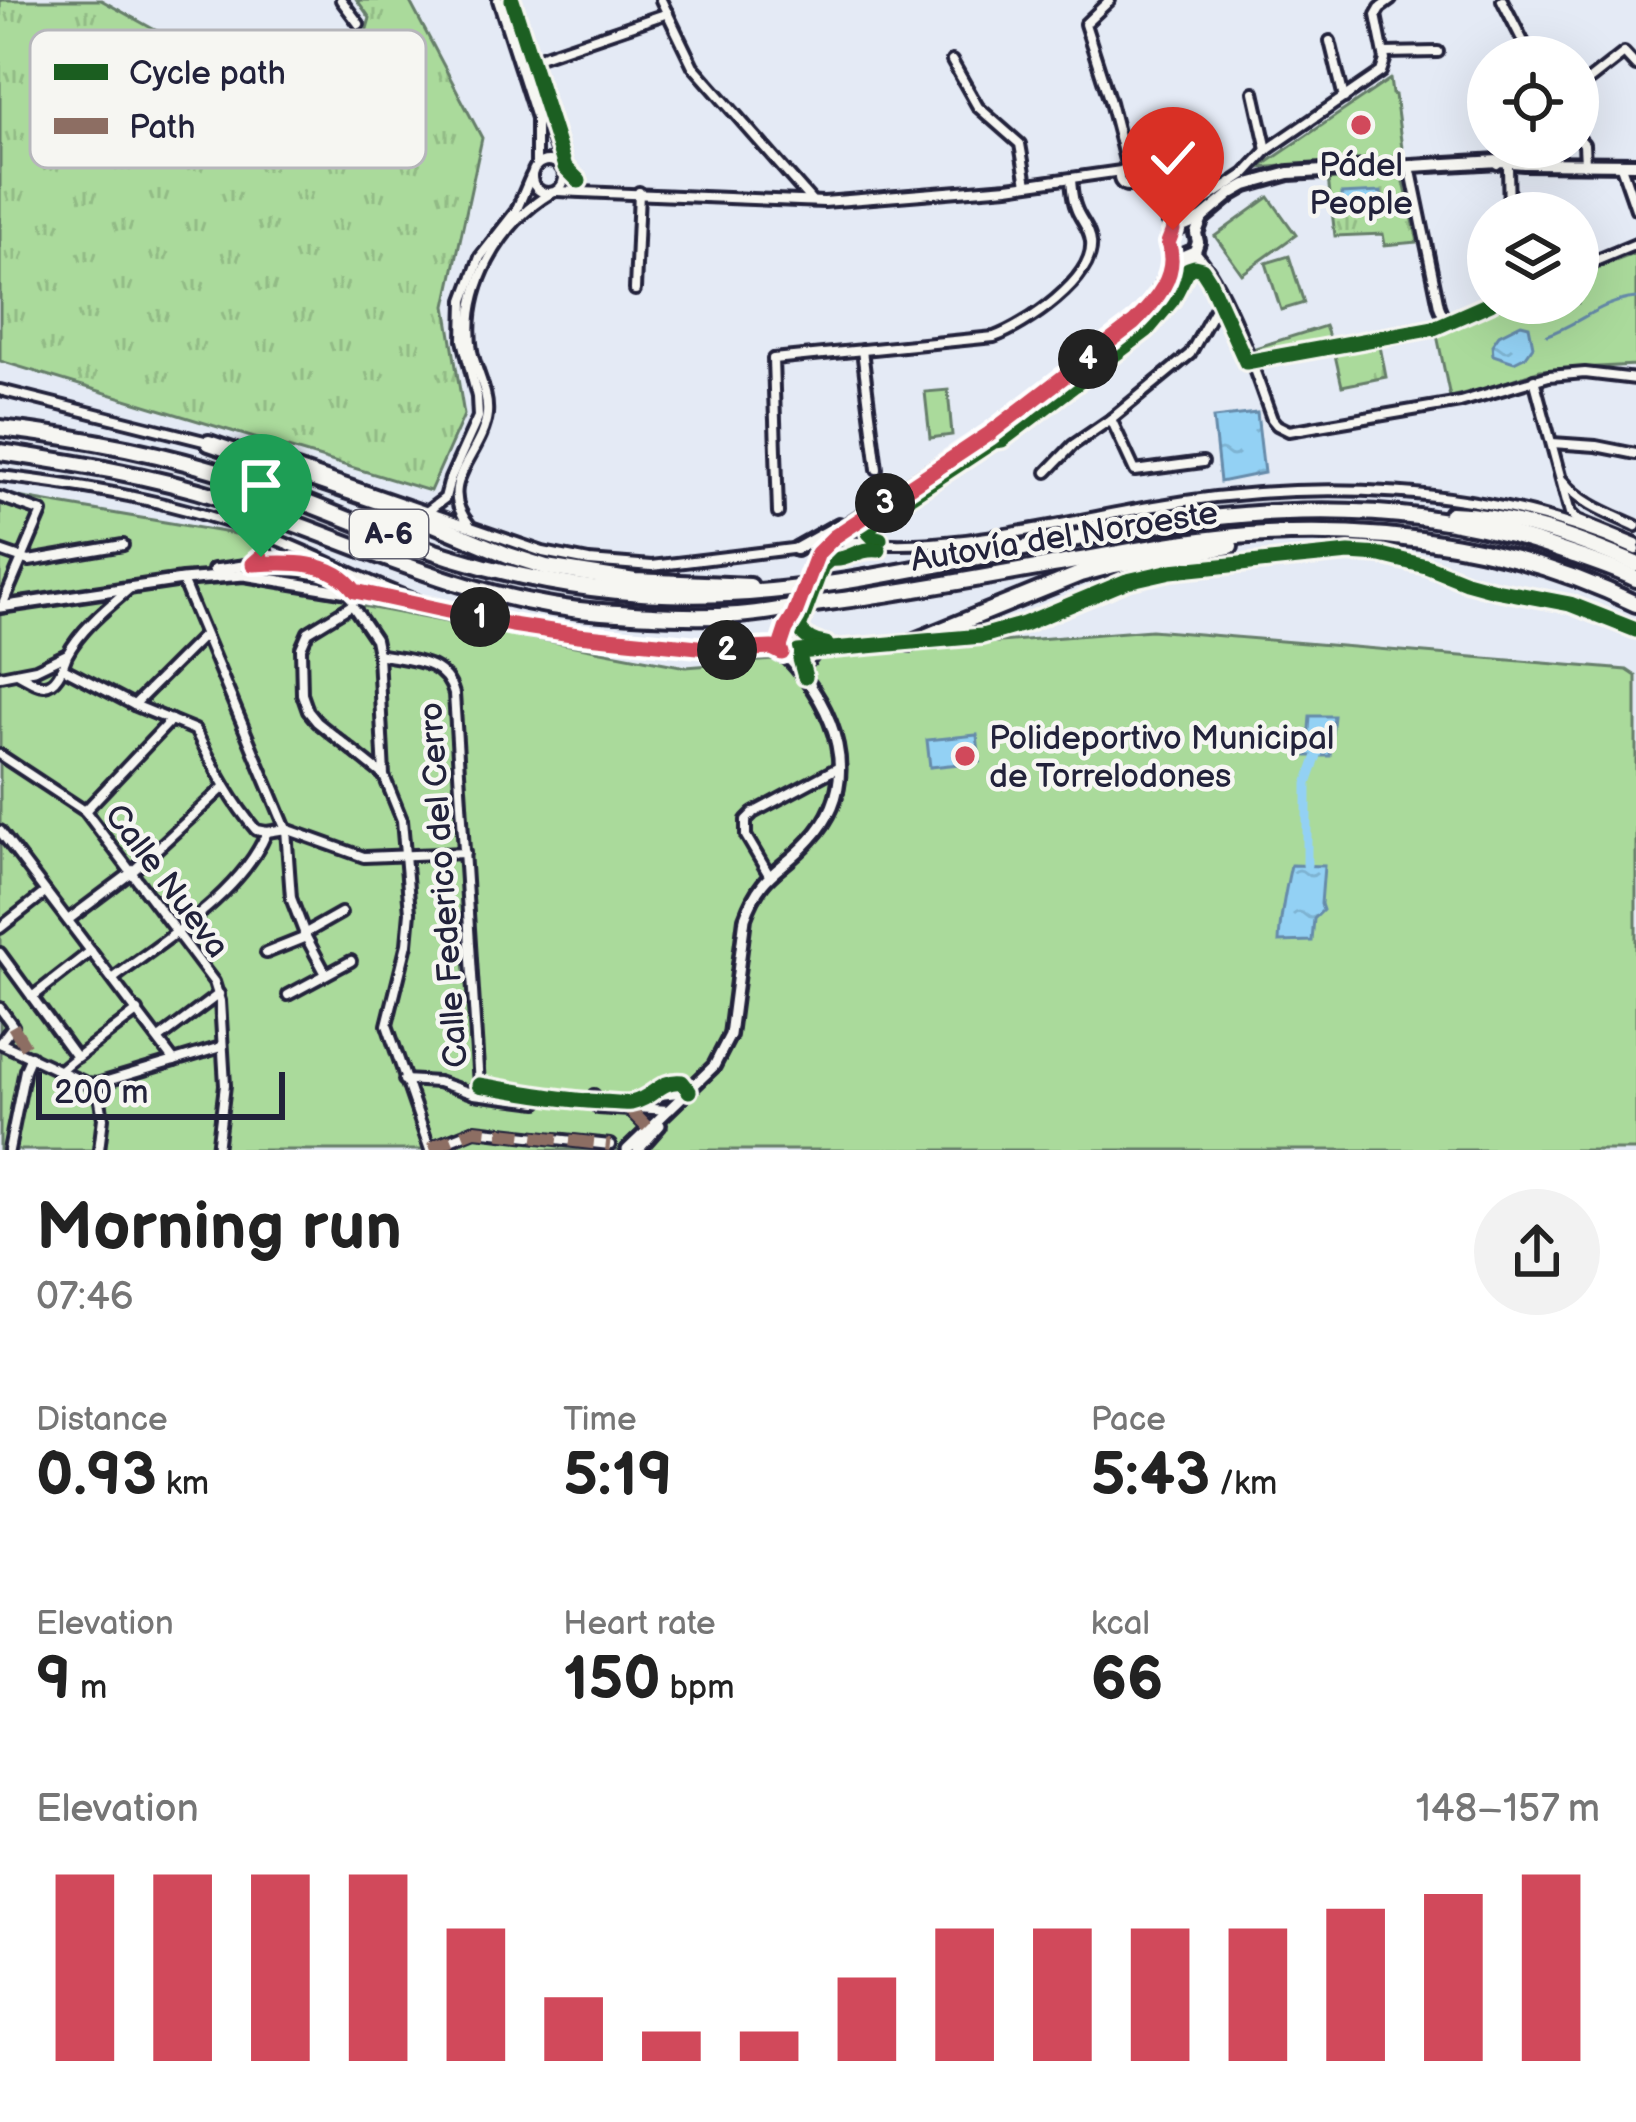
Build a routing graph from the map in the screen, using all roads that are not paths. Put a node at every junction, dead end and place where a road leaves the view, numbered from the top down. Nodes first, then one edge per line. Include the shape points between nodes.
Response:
1 (341, 0) edge
2 (502, 0) edge
3 (661, 0) edge
4 (1110, 0) edge
5 (1391, 0) edge
6 (1504, 1) edge
7 (668, 13) junction
8 (359, 23) dead end
9 (1521, 36) edge
10 (1330, 41) dead end
11 (1438, 52) dead end
12 (1384, 53) junction
13 (526, 61) junction
14 (952, 61) dead end
15 (1636, 66) edge
16 (1599, 73) edge
17 (1254, 92) dead end
18 (1343, 98) junction
19 (1267, 150) junction
20 (1410, 164) junction
21 (1467, 164) edge
22 (1599, 164) edge
23 (1620, 164) junction
24 (1636, 164) edge
25 (1124, 169) junction
26 (534, 171) junction
27 (563, 172) junction
28 (1092, 176) junction
29 (1138, 177) junction
30 (793, 180) junction
31 (1071, 180) junction
32 (1027, 184) junction
33 (1125, 185) junction
34 (593, 190) junction
35 (554, 192) junction
36 (639, 192) junction
37 (782, 200) junction
38 (1152, 200) junction
39 (812, 202) junction
40 (1636, 209) edge
41 (1184, 229) junction
42 (1636, 244) edge
43 (1195, 251) junction
44 (1176, 254) junction
45 (484, 259) junction
46 (1599, 259) edge
47 (634, 290) dead end
48 (1222, 297) junction
49 (1467, 314) edge
50 (1449, 322) junction
51 (862, 350) junction
52 (1252, 362) junction
53 (1633, 376) edge
54 (1534, 379) junction
55 (0, 390) edge
56 (1111, 419) junction
57 (0, 428) edge
58 (209, 442) junction
59 (1552, 443) junction
60 (0, 452) edge
61 (1636, 454) edge
62 (1203, 462) dead end
63 (877, 469) dead end
64 (1046, 472) dead end
65 (0, 476) edge
66 (1562, 480) junction
67 (895, 496) junction
68 (0, 497) edge
69 (450, 499) junction
70 (428, 511) junction
71 (1397, 512) junction
72 (778, 513) dead end
73 (871, 514) junction
74 (470, 525) junction
75 (1636, 526) edge
76 (259, 532) junction
77 (1325, 532) junction
78 (849, 541) junction
79 (833, 542) junction
80 (868, 544) junction
81 (123, 545) dead end
82 (1636, 547) edge
83 (796, 549) junction
84 (0, 551) edge
85 (22, 560) junction
86 (253, 564) junction
87 (1636, 564) edge
88 (1636, 579) edge
89 (182, 580) junction
90 (130, 588) junction
91 (785, 589) junction
92 (355, 591) junction
93 (1, 603) edge
94 (1636, 604) edge
95 (352, 605) junction
96 (433, 606) junction
97 (792, 625) junction
98 (1636, 630) edge
99 (204, 635) junction
100 (910, 643) junction
101 (827, 650) junction
102 (68, 653) junction
103 (378, 654) junction
104 (789, 654) junction
105 (63, 668) junction
106 (17, 673) junction
107 (0, 676) edge
108 (805, 676) junction
109 (134, 705) junction
110 (171, 720) junction
111 (0, 755) edge
112 (839, 767) junction
113 (385, 776) junction
114 (224, 787) junction
115 (86, 811) junction
116 (286, 829) junction
117 (0, 831) edge
118 (267, 832) junction
119 (465, 853) junction
120 (406, 856) junction
121 (132, 872) junction
122 (769, 875) junction
123 (47, 892) junction
124 (340, 914) dead end
125 (68, 920) junction
126 (0, 928) edge
127 (176, 931) junction
128 (305, 935) junction
129 (91, 951) junction
130 (0, 953) edge
131 (266, 953) dead end
132 (351, 961) dead end
133 (326, 974) junction
134 (114, 979) junction
135 (219, 994) junction
136 (288, 994) dead end
137 (32, 997) junction
138 (0, 1008) edge
139 (138, 1011) junction
140 (159, 1039) junction
141 (0, 1043) edge
142 (221, 1047) junction
143 (31, 1056) junction
144 (76, 1057) junction
145 (174, 1061) junction
146 (60, 1070) junction
147 (404, 1080) junction
148 (97, 1084) junction
149 (689, 1091) junction
150 (542, 1093) dead end
151 (474, 1094) junction
152 (594, 1095) dead end
153 (632, 1109) junction
154 (669, 1110) junction
155 (649, 1130) junction
156 (610, 1145) dead end
157 (430, 1149) edge
158 (9, 1150) edge
159 (99, 1150) edge
160 (217, 1150) edge
161 (627, 1150) edge
162 (638, 1150) edge

1 - 8 street
2 - 13 street
2 - 26 street via 536,118
3 - 7 street
4 - 25 street via 1085,24
5 - 12 street via 1376,15
6 - 9 street
7 - 13 street
7 - 30 street via 693,66
10 - 18 street
11 - 12 street
12 - 18 street via 1382,73
13 - 27 street
14 - 32 street via 978,107 1020,144
15 - 16 street via 1624,53
17 - 19 street
18 - 19 street
19 - 41 street via 1245,175 1192,209
20 - 21 main road
20 - 41 main road via 1264,178
20 - 50 street
22 - 23 main road
23 - 24 main road
23 - 40 street
25 - 28 street
25 - 29 street
25 - 33 street
26 - 27 street via 552,161
26 - 35 street via 537,190
26 - 45 street
27 - 34 street
27 - 35 street
28 - 31 street
28 - 33 street
29 - 33 street
29 - 38 street
30 - 37 street
30 - 39 street
31 - 32 street
31 - 51 street via 1090,256 1079,276 1025,322 994,337
32 - 39 street
33 - 38 street
34 - 35 street
34 - 36 street
35 - 45 street
36 - 37 street
36 - 47 street
37 - 39 street
38 - 41 street
41 - 43 main road via 1198,242
41 - 44 main road via 1168,243
42 - 46 street
43 - 44 main road
43 - 48 street
44 - 67 main road via 1134,323
45 - 69 street via 471,338 486,418
48 - 52 street
48 - 56 street via 1190,354
49 - 50 street
50 - 52 street
51 - 63 street
51 - 72 street via 773,359
52 - 54 street via 1272,419 1289,431 1460,402
53 - 54 street
54 - 59 street
55 - 58 street
56 - 62 street via 1135,471
56 - 64 street
57 - 91 highway, Autovía del Noroeste / A-6 via 237,477 528,577 677,594
58 - 70 street
58 - 91 highway via 546,567
59 - 61 street
59 - 66 street
60 - 77 highway, Autovía del Noroeste / A-6 via 134,474 445,579 596,611 739,615 1161,545
65 - 76 street via 126,494
66 - 75 street via 1572,494
66 - 82 street via 1577,520
67 - 73 main road
67 - 83 main road
68 - 85 street via 42,512
69 - 70 street
69 - 74 street
70 - 74 street
71 - 87 highway via 1479,515
71 - 88 highway, Autovía del Noroeste / A-6 via 1513,535
71 - 91 highway, Autovía del Noroeste / A-6 via 1260,512 1160,523
73 - 78 main road
73 - 79 main road
73 - 80 street
74 - 83 street via 543,552 621,566
76 - 86 street via 265,550
76 - 96 street
77 - 94 highway, Autovía del Noroeste / A-6 via 1463,546 1548,568
77 - 100 highway via 1096,569
78 - 79 main road via 843,535
78 - 80 street
79 - 83 street
79 - 97 main road, bridge via 818,553
80 - 82 street via 916,546 1157,505 1349,489 1466,500
81 - 85 street
84 - 85 street
85 - 93 street
86 - 92 street via 312,564
86 - 93 street
89 - 90 street
89 - 92 street via 244,574
89 - 99 street
90 - 93 street
90 - 102 street
92 - 95 street
92 - 96 street
95 - 103 street
95 - 113 street via 308,632 302,694 317,722
96 - 104 street via 578,635
97 - 104 main road
97 - 104 main road via 780,647
98 - 100 street via 1570,604 1348,553 1171,571 982,636
99 - 109 street
99 - 116 street
100 - 101 street
101 - 104 street
101 - 108 street via 809,658
102 - 105 street
102 - 106 street
103 - 113 street
103 - 119 street, Calle Federico del Cerro via 438,667 450,678
104 - 108 street
105 - 106 street via 43,686
105 - 109 street
106 - 107 street
108 - 112 street via 835,730
109 - 110 street
110 - 114 street via 195,730
110 - 115 street
111 - 115 street, Calle Nueva
112 - 122 street via 837,795 818,831
112 - 122 street via 746,820 746,836
113 - 120 street
114 - 118 street via 256,830
114 - 121 street
115 - 121 street, Calle Nueva
116 - 118 street
116 - 120 street via 364,856
116 - 128 street via 291,898
117 - 123 street
118 - 127 street via 214,901
119 - 120 street
119 - 151 street, Calle Federico del Cerro
120 - 147 street via 407,944 387,1025
121 - 125 street
121 - 127 street, Calle Nueva
122 - 149 street via 745,918 730,1035
123 - 125 street
123 - 126 street
124 - 128 street
125 - 129 street
127 - 134 street
127 - 135 street, Calle Nueva
128 - 131 street
128 - 133 street
129 - 134 street
129 - 137 street
130 - 137 street
132 - 133 street
133 - 136 street
134 - 139 street
135 - 140 street
135 - 142 street, Calle Nueva
137 - 144 street
138 - 141 street via 13,1025
139 - 140 street
139 - 144 street
140 - 145 street
141 - 143 street
142 - 145 street
142 - 160 street, Calle Nueva
143 - 146 street
143 - 158 street
144 - 146 street
145 - 148 street
146 - 148 street
147 - 151 street
147 - 157 street
148 - 159 street
149 - 153 street via 650,1096
149 - 154 street
150 - 151 street via 538,1102
152 - 153 street via 598,1108
153 - 154 street
153 - 155 street
154 - 155 street
154 - 162 street
155 - 161 street
156 - 157 street via 475,1130

